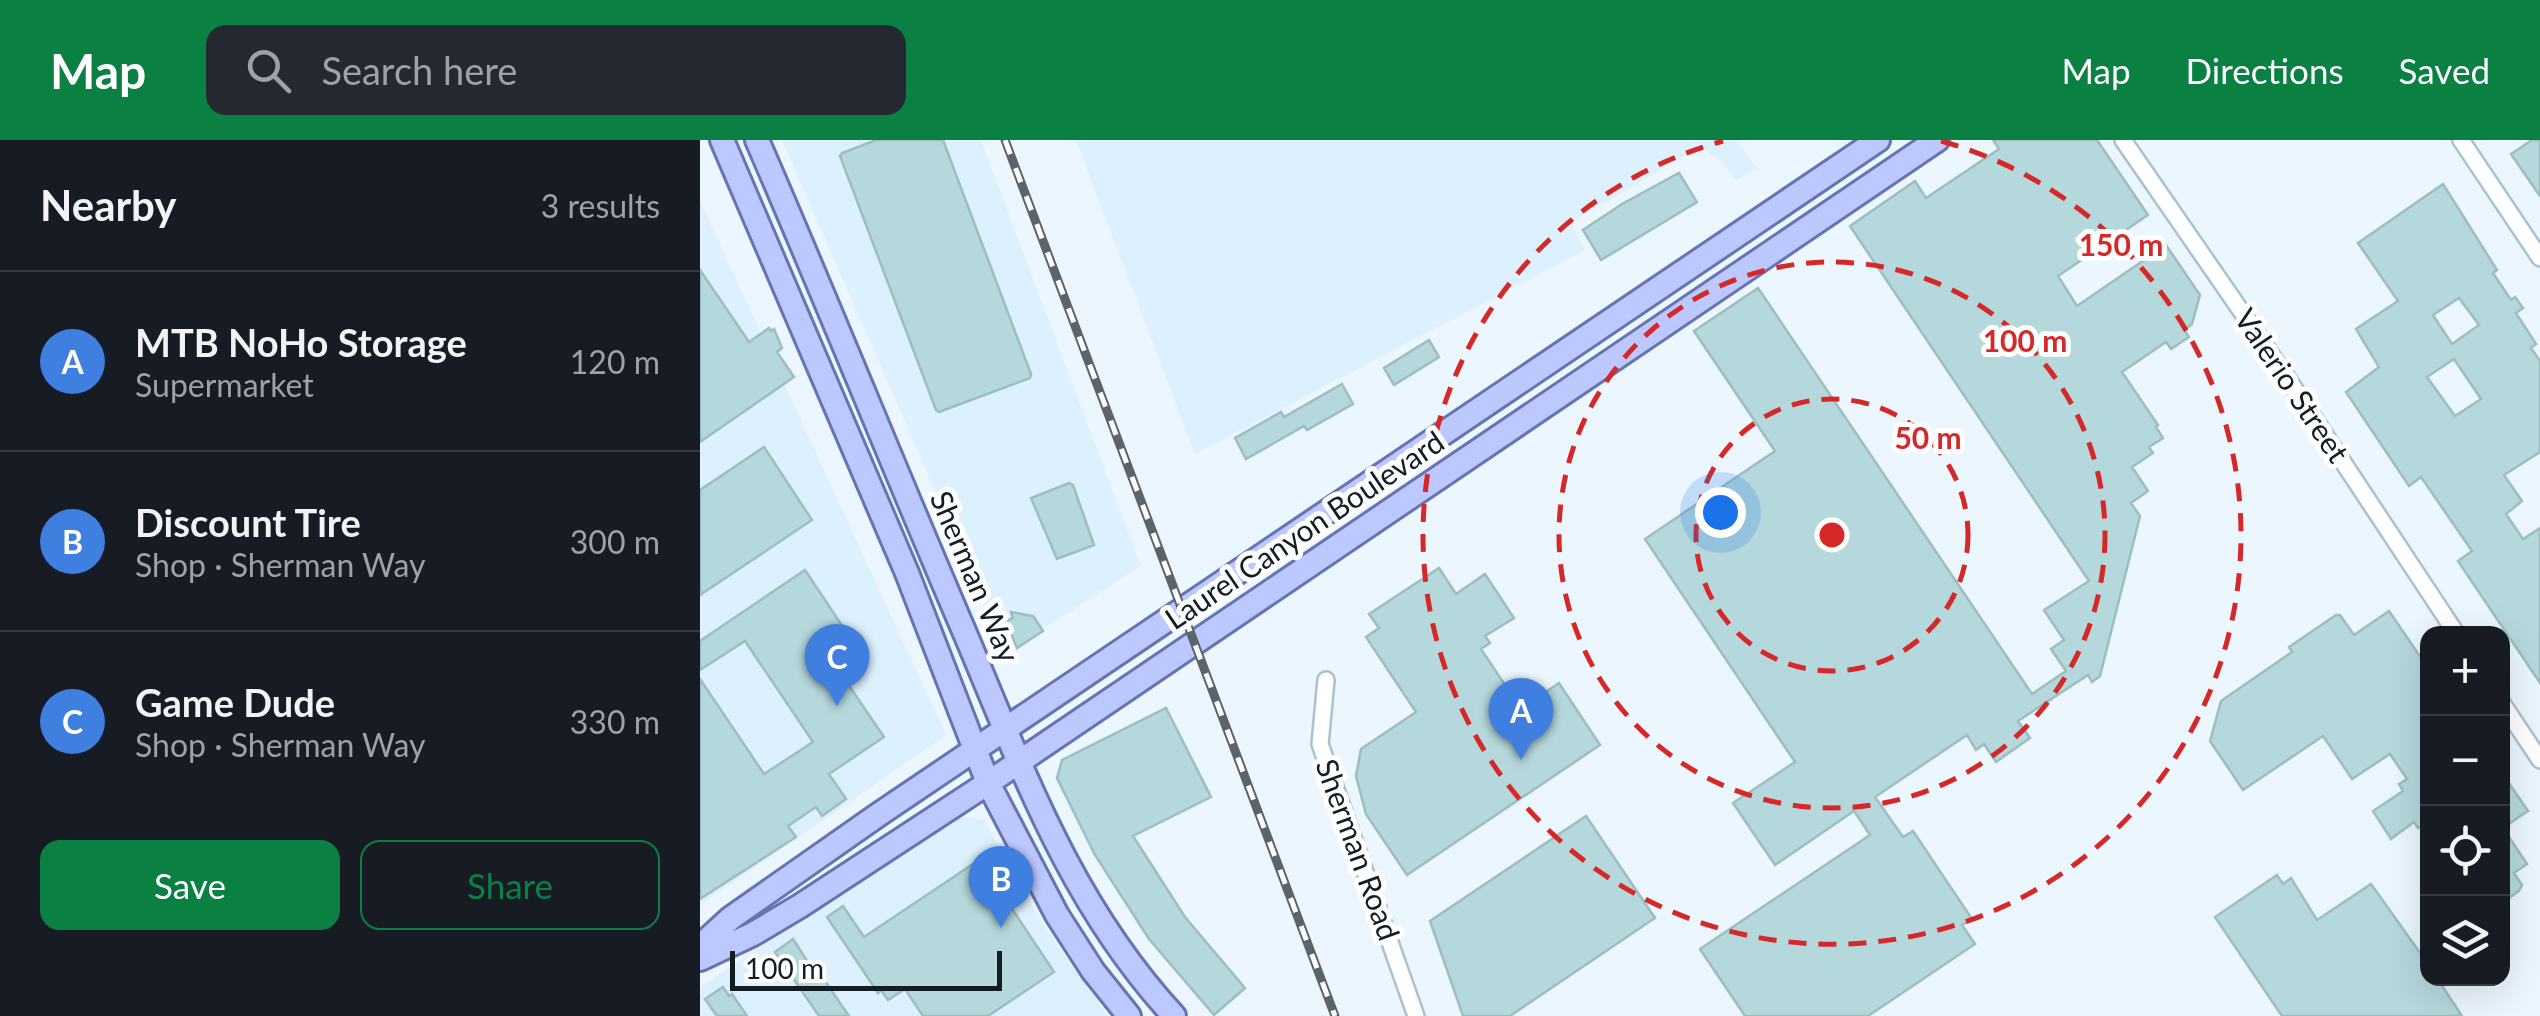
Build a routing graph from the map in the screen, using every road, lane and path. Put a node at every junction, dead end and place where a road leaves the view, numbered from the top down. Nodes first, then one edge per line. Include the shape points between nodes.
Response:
1 (722, 140) edge
2 (758, 140) edge
3 (1878, 140) edge
4 (1937, 140) edge
5 (2123, 140) edge
6 (2462, 140) edge
7 (2540, 258) edge
8 (1648, 295) junction
9 (1667, 321) junction
10 (856, 375) junction
11 (826, 386) junction
12 (2451, 626) edge
13 (1326, 680) dead end
14 (2510, 715) edge
15 (1004, 728) junction
16 (975, 750) junction
17 (2540, 760) edge
18 (1016, 763) junction
19 (988, 783) junction
20 (700, 946) edge
21 (700, 959) edge
22 (1129, 1016) edge
23 (1174, 1016) edge
24 (1416, 1016) edge

1 - 11 main road, Sherman Way
2 - 10 main road, Sherman Way
3 - 8 main road, Laurel Canyon Boulevard
4 - 9 main road, Laurel Canyon Boulevard
5 - 12 street, Valerio Street
6 - 7 street
8 - 9 main road
8 - 15 main road, Laurel Canyon Boulevard
9 - 18 main road, Laurel Canyon Boulevard
10 - 11 main road
10 - 15 main road, Sherman Way
11 - 16 main road, Sherman Way
13 - 24 street, Sherman Road via 1320,744
14 - 17 street
15 - 16 main road, Laurel Canyon Boulevard
15 - 18 main road, Sherman Way
16 - 19 main road, Sherman Way
16 - 20 main road, Laurel Canyon Boulevard
18 - 19 main road, Laurel Canyon Boulevard
18 - 23 main road, Sherman Way via 1084,896
19 - 21 main road, Laurel Canyon Boulevard via 754,934
19 - 22 main road, Sherman Way via 1057,914

